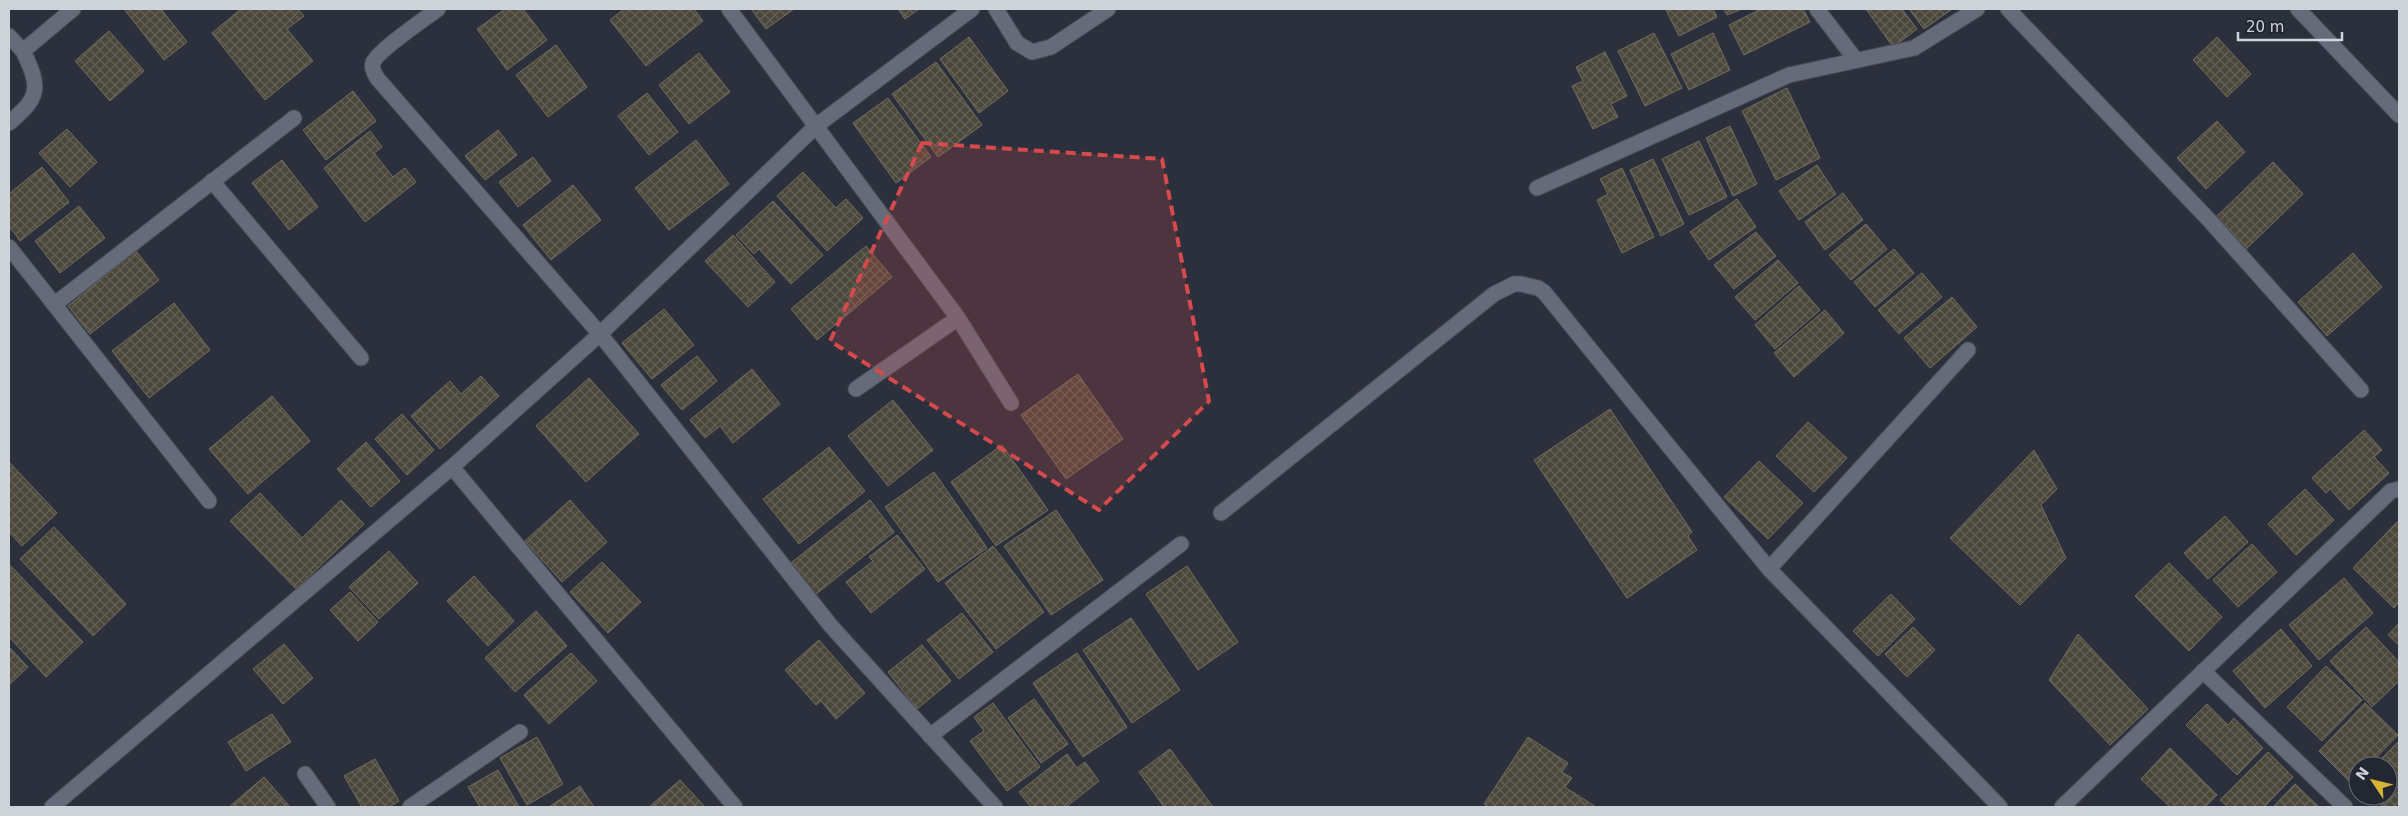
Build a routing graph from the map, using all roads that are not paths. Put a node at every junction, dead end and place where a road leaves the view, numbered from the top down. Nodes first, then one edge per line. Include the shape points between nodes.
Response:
1 (73, 9) edge
2 (438, 9) edge
3 (729, 9) edge
4 (972, 9) edge
5 (996, 9) edge
6 (1108, 9) edge
7 (1817, 9) edge
8 (1977, 9) edge
9 (2008, 9) edge
10 (2298, 9) edge
11 (9, 36) edge
12 (23, 52) junction
13 (1856, 60) junction
14 (2399, 115) edge
15 (294, 118) dead end
16 (9, 123) edge
17 (816, 126) junction
18 (212, 180) junction
19 (1537, 188) dead end
20 (9, 247) edge
21 (55, 304) junction
22 (958, 318) junction
23 (600, 334) junction
24 (1968, 350) dead end
25 (361, 358) dead end
26 (856, 389) dead end
27 (2361, 390) dead end
28 (1011, 403) dead end
29 (452, 468) junction
30 (2399, 489) edge
31 (209, 501) dead end
32 (1221, 513) dead end
33 (1181, 544) dead end
34 (1770, 569) junction
35 (2204, 671) junction
36 (520, 732) dead end
37 (930, 736) junction
38 (304, 774) dead end
39 (52, 807) edge
40 (328, 807) edge
41 (410, 807) edge
42 (735, 807) edge
43 (995, 807) edge
44 (2000, 807) edge
45 (2062, 807) edge
46 (2345, 807) edge

1 - 12 street
2 - 23 street via 375,59 373,67 377,78
3 - 17 street
4 - 17 street
5 - 6 street via 1017,42 1032,52 1051,47
7 - 13 street
8 - 13 street via 1914,48
9 - 27 street via 2210,221
10 - 14 street
11 - 12 street
12 - 16 street via 35,89 26,109
13 - 19 street via 1790,75
15 - 18 street
17 - 22 street
17 - 23 street
18 - 21 street
18 - 25 street
20 - 21 street
21 - 31 street
22 - 26 street
22 - 28 street
23 - 29 street
23 - 37 street via 831,626
24 - 34 street
29 - 39 street
29 - 42 street
30 - 35 street via 2391,491
32 - 34 street via 1494,294 1514,284 1527,284 1544,292
33 - 37 street
34 - 44 street
35 - 45 street
35 - 46 street
36 - 41 street
37 - 43 street
38 - 40 street

